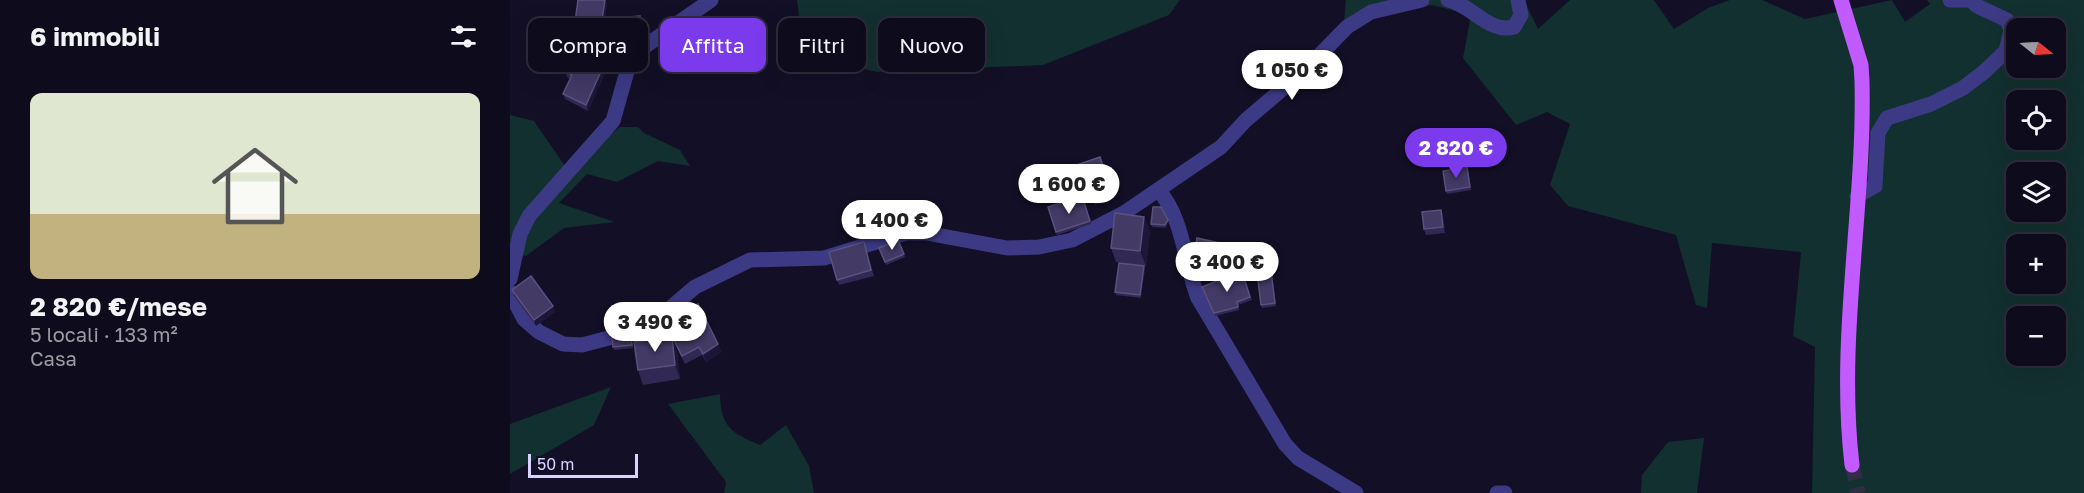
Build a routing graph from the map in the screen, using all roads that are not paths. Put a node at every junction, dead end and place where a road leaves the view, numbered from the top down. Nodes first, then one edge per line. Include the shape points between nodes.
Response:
1 (711, 0) edge
2 (1422, 0) edge
3 (1448, 0) edge
4 (1518, 0) edge
5 (1841, 0) edge
6 (1950, 0) edge
7 (1971, 0) edge
8 (1158, 190) junction
9 (1857, 196) junction
10 (510, 279) edge
11 (510, 292) edge
12 (1852, 465) tunnel mouth
13 (1356, 493) edge
14 (1497, 493) edge
15 (1505, 493) edge

1 - 10 street via 636,54 613,122 529,216 520,234
2 - 8 street via 1371,12 1338,33 1307,68 1263,103 1221,147
3 - 4 street via 1470,8 1498,29 1514,27 1521,15
5 - 9 main road via 1861,65
6 - 7 street
7 - 9 street via 2007,20 2011,30 2006,51 1963,88 1931,104 1887,118 1878,133 1875,186
8 - 11 street via 1072,240 1039,247 1007,248 906,233 824,258 750,260 695,287 647,328 589,344 563,344 545,337 524,319
8 - 13 street via 1176,223 1198,298 1285,444 1298,458
9 - 12 main road via 1847,360 1847,426
14 - 15 street

